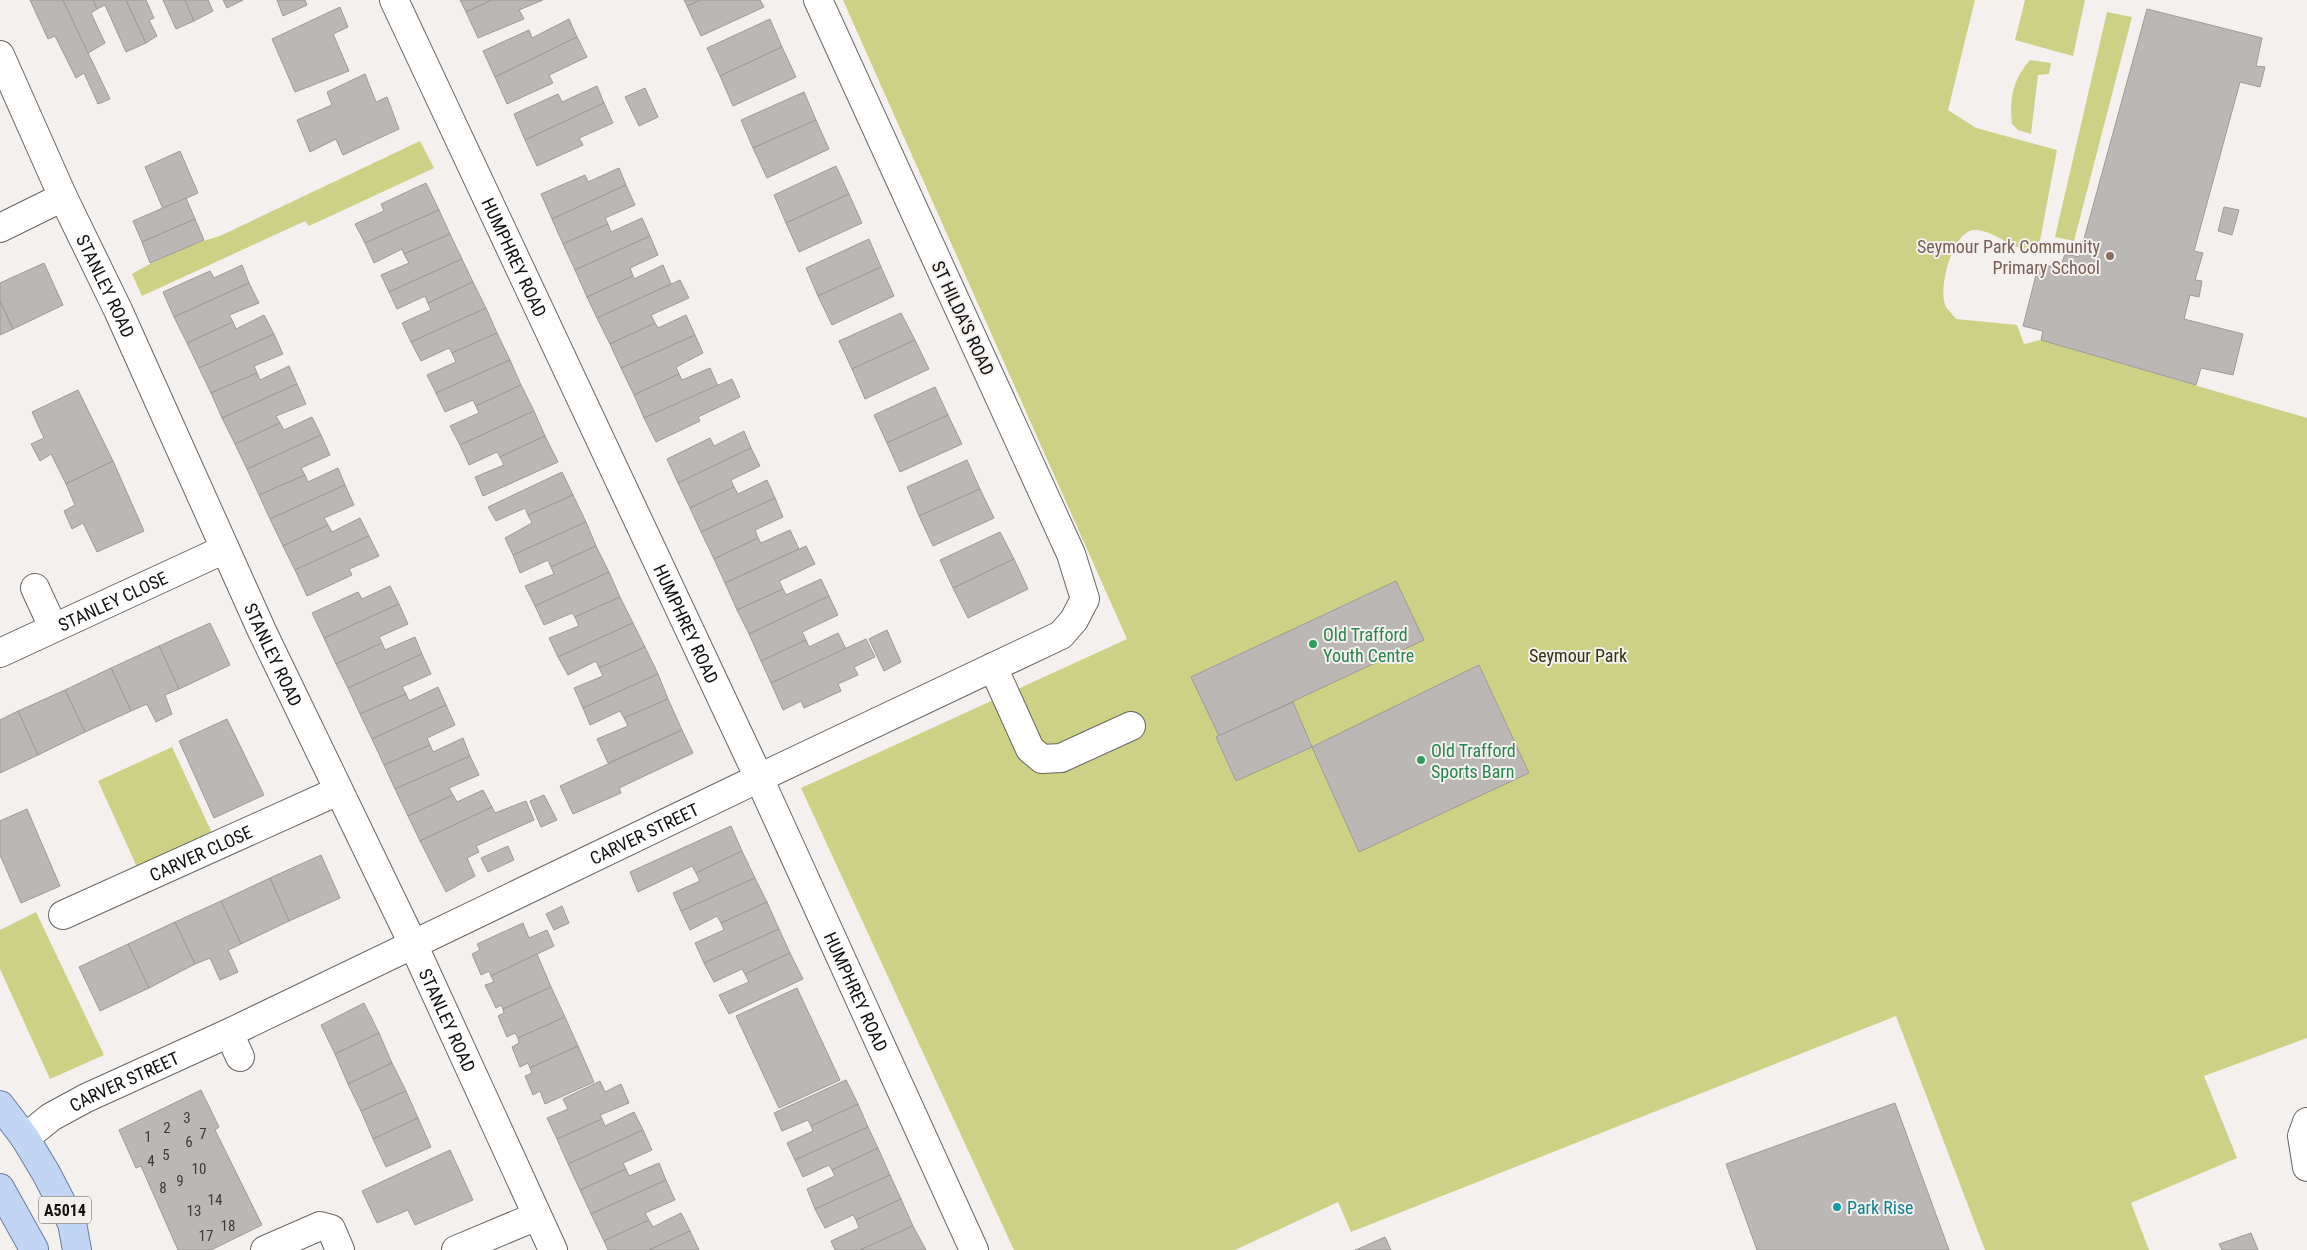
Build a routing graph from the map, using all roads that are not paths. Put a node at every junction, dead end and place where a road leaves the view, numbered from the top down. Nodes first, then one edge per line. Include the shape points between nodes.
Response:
1 (394, 0) edge
2 (818, 0) edge
3 (0, 55) edge
4 (63, 197) junction
5 (0, 228) edge
6 (225, 549) junction
7 (35, 588) dead end
8 (53, 627) junction
9 (1061, 635) joint
10 (0, 653) edge
11 (993, 668) junction
12 (1131, 726) dead end
13 (759, 778) junction
14 (338, 791) junction
15 (63, 915) dead end
16 (413, 944) junction
17 (229, 1033) junction
18 (240, 1057) dead end
19 (0, 1105) edge
20 (2307, 1122) edge
21 (25, 1138) junction
22 (2307, 1167) edge
23 (0, 1188) edge
24 (0, 1208) edge
25 (538, 1216) junction
26 (35, 1249) edge
27 (77, 1250) edge
28 (266, 1250) edge
29 (340, 1250) edge
30 (456, 1250) edge
31 (553, 1250) edge
32 (974, 1250) edge

1 - 13 street, HUMPHREY ROAD
2 - 9 street, ST HILDA'S ROAD via 1071,554 1085,599
3 - 4 street, STANLEY ROAD
4 - 5 street
4 - 6 street, STANLEY ROAD via 118,310
6 - 8 street, STANLEY CLOSE
6 - 14 street, STANLEY ROAD
7 - 8 street
8 - 10 street, STANLEY CLOSE
9 - 11 street, CARVER STREET
11 - 12 street via 1030,749 1042,759 1060,758
11 - 13 street, CARVER STREET
13 - 16 street, CARVER STREET
13 - 32 street, HUMPHREY ROAD
14 - 15 street, CARVER CLOSE via 98,887
14 - 16 street, STANLEY ROAD
16 - 17 street, CARVER STREET
16 - 25 street, STANLEY ROAD
17 - 18 street
17 - 21 street, CARVER STREET via 65,1109
19 - 21 main road, A5014
20 - 22 street via 2302,1136
21 - 27 main road, A5014 via 72,1223
23 - 26 main road
24 - 26 main road, A5014
25 - 30 street
25 - 31 street, STANLEY ROAD
28 - 29 street via 320,1226 331,1229

